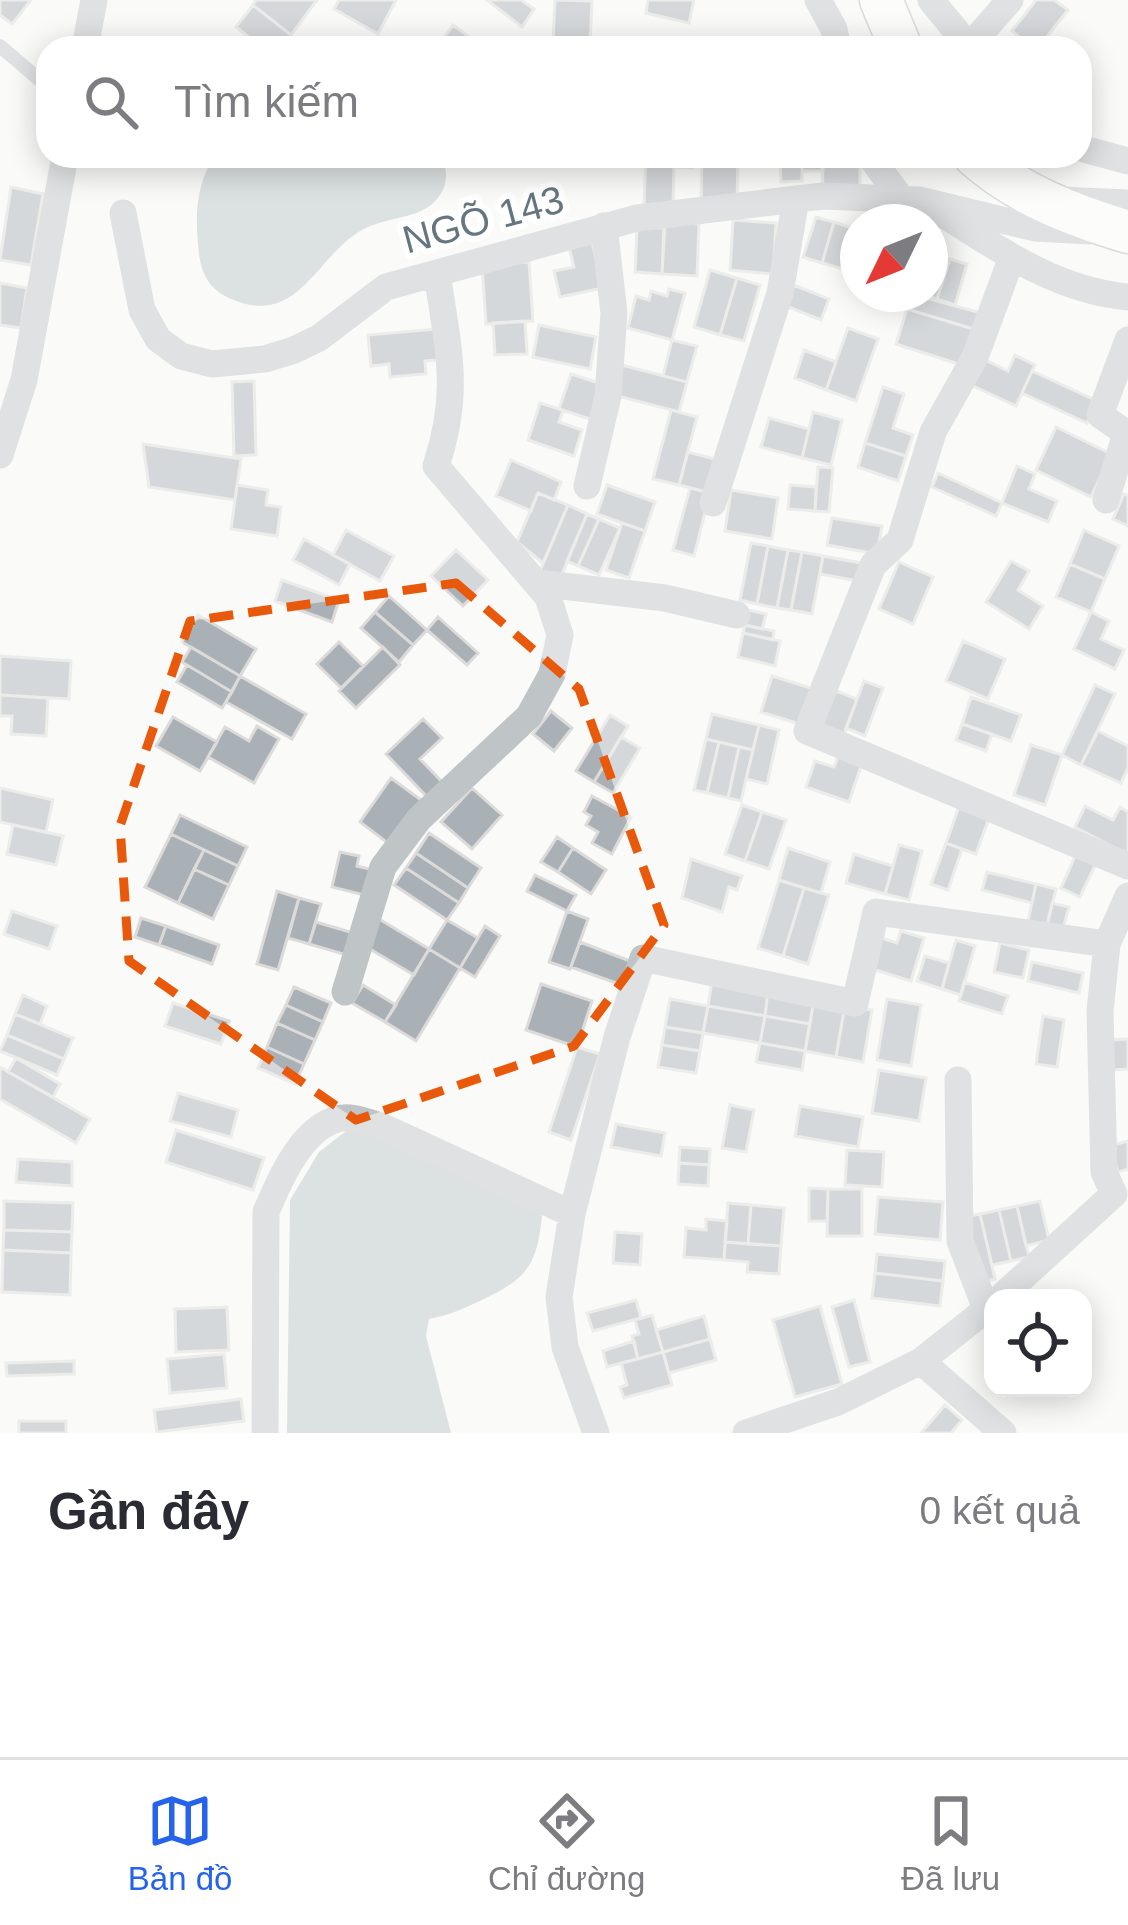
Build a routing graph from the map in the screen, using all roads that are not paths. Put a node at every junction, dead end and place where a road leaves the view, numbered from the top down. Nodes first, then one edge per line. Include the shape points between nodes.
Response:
1 (94, 0) edge
2 (818, 0) edge
3 (881, 0) edge
4 (931, 0) edge
5 (1010, 0) edge
6 (87, 36) edge
7 (835, 36) edge
8 (896, 36) edge
9 (960, 36) edge
10 (979, 36) edge
11 (0, 46) edge
12 (36, 77) edge
13 (1092, 151) edge
14 (1128, 161) edge
15 (61, 168) edge
16 (881, 168) edge
17 (988, 168) edge
18 (796, 199) junction
19 (911, 200) junction
20 (1045, 201) junction
21 (1128, 203) edge
22 (123, 213) dead end
23 (604, 226) junction
24 (1128, 233) edge
25 (1012, 257) junction
26 (437, 273) junction
27 (1128, 297) edge
28 (1128, 340) edge
29 (12, 380) edge
30 (0, 455) edge
31 (587, 486) dead end
32 (1106, 500) dead end
33 (713, 503) dead end
34 (537, 584) junction
35 (736, 615) dead end
36 (1128, 866) edge
37 (1128, 896) edge
38 (1107, 944) junction
39 (345, 992) dead end
40 (958, 1080) dead end
41 (1121, 1190) edge
42 (572, 1214) junction
43 (985, 1289) edge
44 (1010, 1289) edge
45 (984, 1311) edge
46 (921, 1361) junction
47 (265, 1433) edge
48 (596, 1433) edge
49 (746, 1433) edge
50 (1003, 1433) edge

1 - 6 street
2 - 7 street
3 - 8 main road
4 - 9 street
5 - 10 street
11 - 12 lane
13 - 14 street
15 - 29 street
16 - 19 street
17 - 20 main road
18 - 19 street, NGÕ 143
18 - 23 street, NGÕ 143
18 - 33 street via 780,293
19 - 24 street, NGÕ 143 via 1035,228
19 - 25 street
20 - 21 street
20 - 24 main road
22 - 26 street, NGÕ 143 via 138,295 158,339 212,364 294,350 386,287
23 - 26 street, NGÕ 143
23 - 31 street via 614,314 608,396
25 - 27 street via 1098,295
25 - 36 street via 975,358 933,432 900,540 873,565 807,731
26 - 34 street via 453,394 436,466
28 - 32 street via 1100,415 1126,434
29 - 30 street
34 - 35 street
34 - 39 street via 560,634 551,674 529,716 418,819 382,867
37 - 38 street
38 - 41 street via 1100,1011 1104,1172
38 - 42 street via 876,913 855,1003 643,958
40 - 43 street via 960,1241
41 - 44 street
42 - 47 street via 381,1126 331,1120 308,1138 266,1212
42 - 48 street via 561,1313
45 - 46 street
46 - 49 street via 838,1402
46 - 50 street

